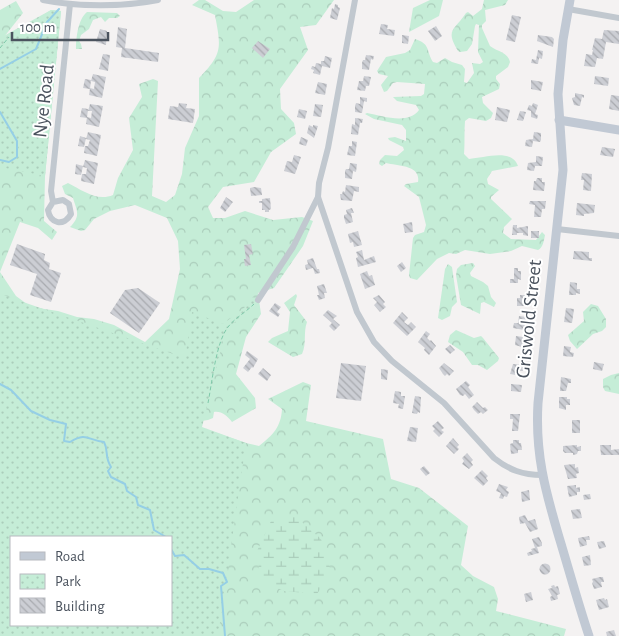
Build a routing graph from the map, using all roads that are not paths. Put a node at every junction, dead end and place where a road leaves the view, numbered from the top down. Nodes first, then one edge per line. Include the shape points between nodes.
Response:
1 (43, 0) edge
2 (158, 0) edge
3 (355, 0) edge
4 (70, 4) junction
5 (569, 5) edge
6 (619, 18) edge
7 (559, 120) junction
8 (619, 130) edge
9 (318, 197) junction
10 (53, 202) dead end
11 (557, 230) junction
12 (619, 236) edge
13 (258, 300) road end
14 (542, 475) junction
15 (589, 636) edge

1 - 4 street
2 - 4 street via 128,4
3 - 9 street
4 - 10 street, Nye Road via 51,191
5 - 6 street
5 - 7 main road, Griswold Street via 559,84
7 - 8 main road
7 - 11 main road, Griswold Street via 563,170
9 - 13 street via 293,247
9 - 14 street via 357,312 374,342 444,403 502,465 519,473
11 - 12 street
11 - 14 main road, Griswold Street via 538,403
14 - 15 main road, Griswold Street

